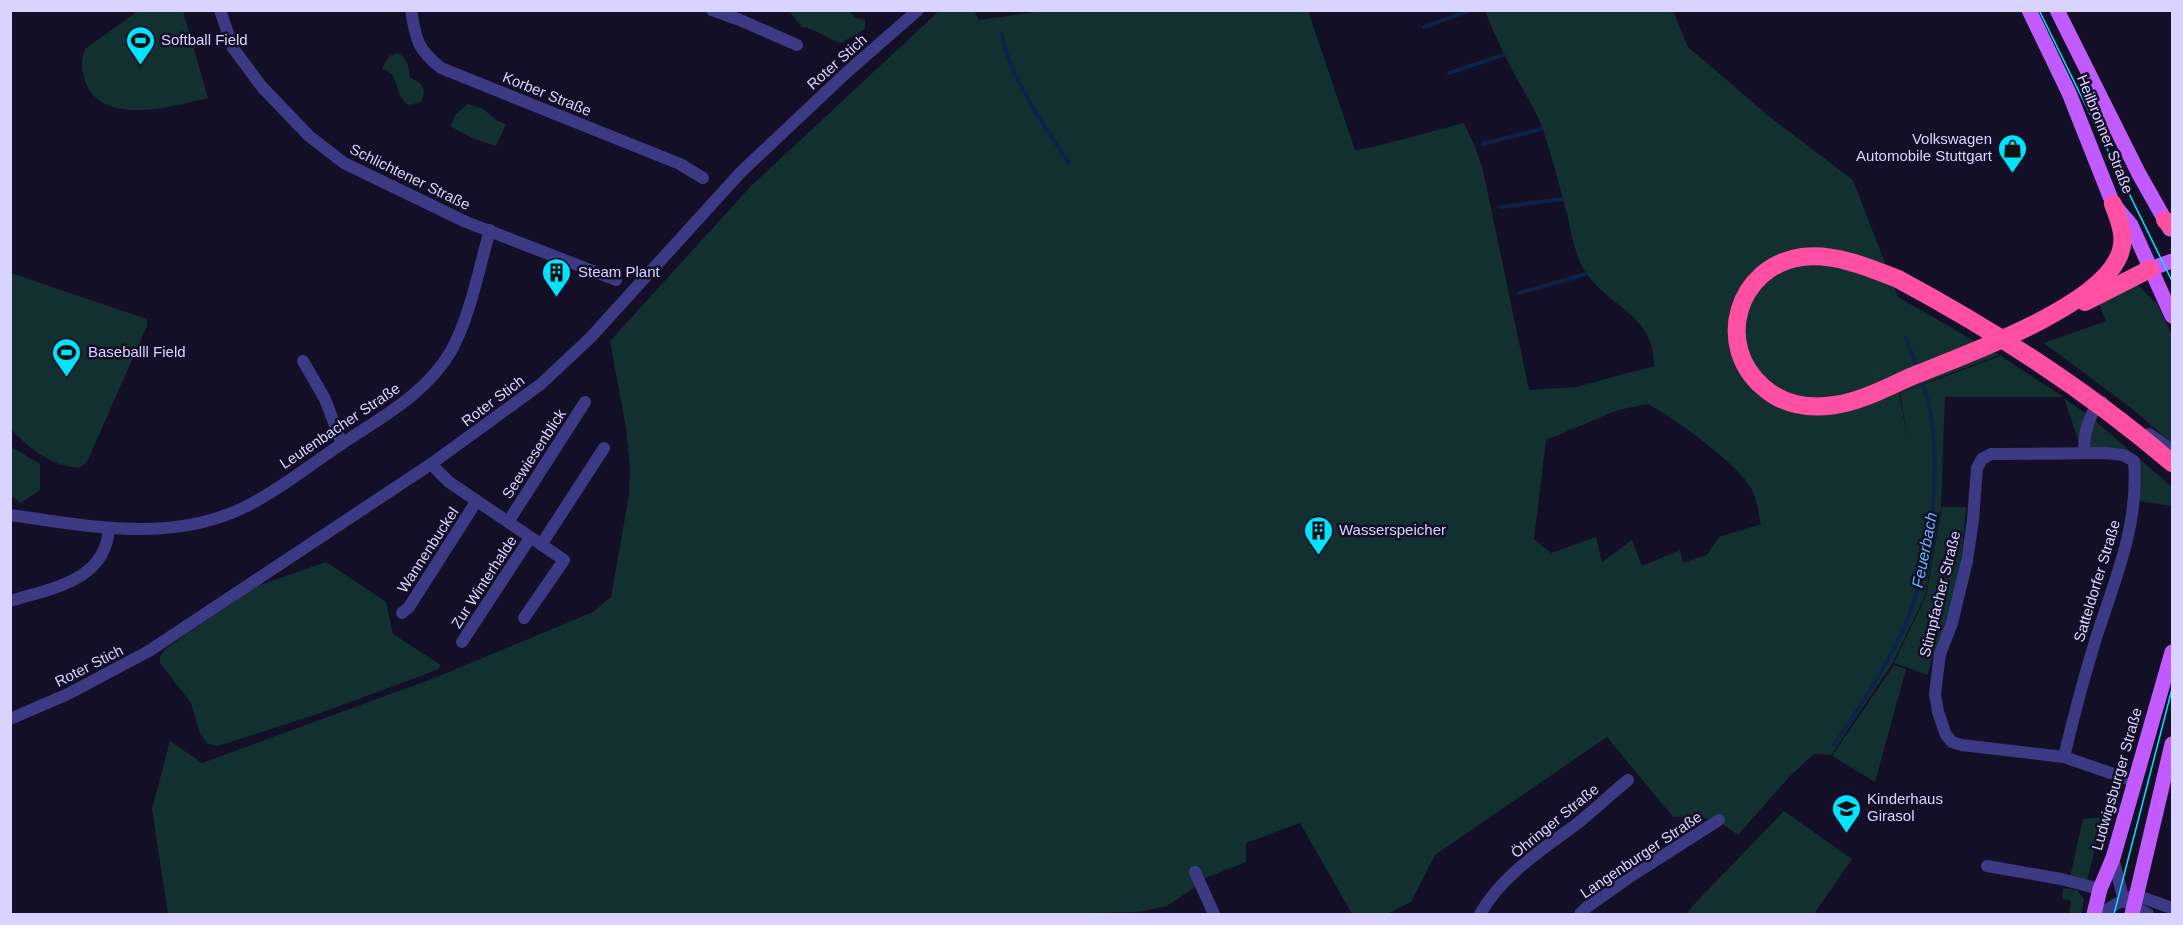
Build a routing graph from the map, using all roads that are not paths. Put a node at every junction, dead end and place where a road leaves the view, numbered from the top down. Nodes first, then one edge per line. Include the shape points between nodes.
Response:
1 (220, 10) edge
2 (411, 10) edge
3 (712, 10) edge
4 (918, 10) edge
5 (2029, 10) edge
6 (2057, 10) edge
7 (741, 15) edge
8 (797, 45) dead end
9 (703, 178) dead end
10 (2113, 204) junction
11 (2170, 227) edge
12 (490, 230) junction
13 (2172, 261) edge
14 (2150, 269) junction
15 (616, 280) dead end
16 (2095, 292) junction
17 (2172, 316) edge
18 (303, 361) dead end
19 (585, 402) dead end
20 (342, 444) junction
21 (604, 448) dead end
22 (2172, 450) edge
23 (2084, 451) junction
24 (1982, 459) joint
25 (2172, 463) edge
26 (431, 464) junction
27 (476, 502) junction
28 (10, 515) edge
29 (508, 522) junction
30 (109, 528) junction
31 (535, 542) junction
32 (10, 602) edge
33 (402, 613) dead end
34 (524, 618) dead end
35 (462, 642) dead end
36 (2172, 652) edge
37 (10, 719) edge
38 (2172, 744) edge
39 (2064, 757) junction
40 (1628, 780) dead end
41 (2134, 781) junction
42 (1719, 820) dead end
43 (2113, 858) junction
44 (1987, 866) dead end
45 (1195, 872) dead end
46 (2100, 889) junction
47 (2131, 904) edge
48 (2172, 908) edge
49 (1214, 915) edge
50 (1480, 915) edge
51 (1580, 915) edge
52 (2094, 915) edge
53 (2100, 915) edge
54 (2148, 915) edge

1 - 12 street, Schlichtener Straße via 232,48 262,87 344,164
2 - 9 street, Korber Straße via 415,37 424,55 441,68 680,164
3 - 7 street
4 - 26 street, Roter Stich via 741,172 580,349 541,384
5 - 10 main road, Heilbronner Straße via 2069,93
6 - 11 main road, Heilbronner Straße
7 - 8 street
10 - 14 main road, Heilbronner Straße via 2131,225
10 - 16 highway via 2122,232 2121,252
12 - 15 street, Schlichtener Straße
12 - 20 street, Leutenbacher Straße via 460,330 441,367 415,393
13 - 14 main road
14 - 16 highway
14 - 17 main road
16 - 25 highway, bridge via 2040,320 2001,339 1972,352 1864,398 1835,406 1790,403 1771,394 1744,362 1736,333 1745,294 1774,266 1814,257 1863,266 1898,279 1942,303 1999,337 2008,343 2044,365
18 - 20 street via 325,399
19 - 29 street, Seewiesenblick
20 - 30 street, Leutenbacher Straße via 260,499 225,516 169,529
21 - 31 street, Zur Winterhalde
22 - 23 street via 2099,400 2087,423
23 - 24 street, Satteldorfer Straße via 1995,453
23 - 39 street, Satteldorfer Straße via 2123,455 2134,461 2136,488 2130,531
24 - 39 street, Stimpfacher Straße via 1977,468 1967,561 1940,654 1935,694 1938,712 1952,742
26 - 27 street
26 - 37 street, Roter Stich via 149,651 68,694
27 - 29 street
27 - 33 street, Wannenbuckel
28 - 30 street, Leutenbacher Straße
29 - 31 street
30 - 32 street via 104,552 88,572
31 - 34 street via 564,560
31 - 35 street, Zur Winterhalde
36 - 41 main road, Ludwigsburger Straße
38 - 47 main road
39 - 41 street
40 - 50 street, Öhringer Straße via 1530,857
41 - 43 main road, Ludwigsburger Straße
42 - 51 street, Langenburger Straße via 1628,878
43 - 46 main road, Ludwigsburger Straße
43 - 47 street
44 - 46 street
45 - 49 street
46 - 52 main road, Ludwigsburger Straße
47 - 48 street
47 - 53 street via 2105,910
47 - 54 street

